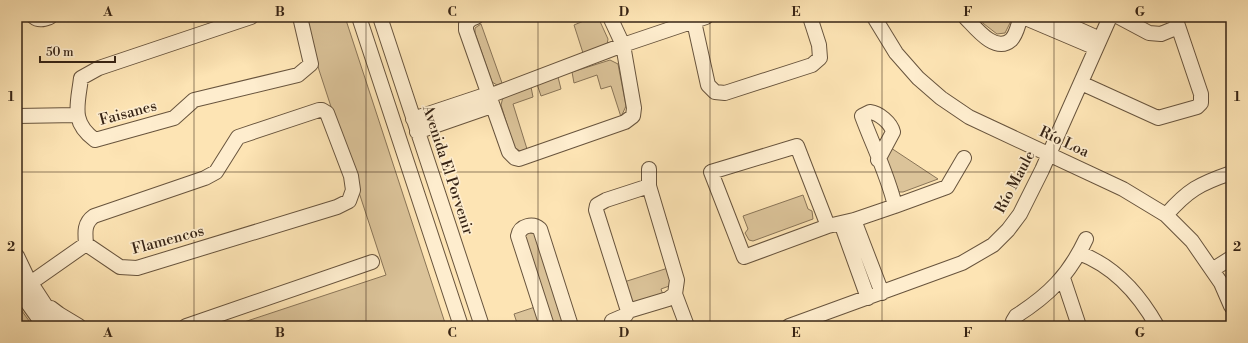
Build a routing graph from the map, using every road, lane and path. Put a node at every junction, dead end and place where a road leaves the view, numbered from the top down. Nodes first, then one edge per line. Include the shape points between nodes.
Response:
1 (34, 17) edge
2 (50, 17) edge
3 (251, 17) edge
4 (300, 17) edge
5 (610, 17) edge
6 (810, 17) edge
7 (874, 17) edge
8 (965, 17) edge
9 (1022, 17) edge
10 (1051, 17) edge
11 (1110, 17) edge
12 (1119, 17) edge
13 (474, 18) edge
14 (698, 18) edge
15 (381, 20) edge
16 (1177, 22) edge
17 (361, 23) edge
18 (1098, 43) junction
19 (623, 45) junction
20 (1081, 83) junction
21 (490, 99) junction
22 (77, 115) junction
23 (17, 116) edge
24 (415, 126) junction
25 (1049, 154) junction
26 (964, 158) dead end
27 (878, 160) dead end
28 (649, 169) dead end
29 (1231, 173) edge
30 (649, 186) junction
31 (895, 206) junction
32 (1166, 216) junction
33 (841, 223) junction
34 (1086, 239) dead end
35 (86, 244) junction
36 (1079, 253) junction
37 (17, 256) edge
38 (1231, 258) edge
39 (372, 262) dead end
40 (1212, 270) junction
41 (1063, 278) junction
42 (30, 282) junction
43 (18, 290) edge
44 (882, 293) junction
45 (675, 294) junction
46 (868, 298) junction
47 (44, 301) junction
48 (1231, 305) edge
49 (628, 311) junction
50 (612, 321) dead end
51 (1013, 324) edge
52 (73, 325) edge
53 (44, 326) edge
54 (59, 326) edge
55 (186, 326) edge
56 (461, 326) edge
57 (482, 326) edge
58 (546, 326) edge
59 (572, 326) edge
60 (687, 326) edge
61 (789, 326) edge
62 (1079, 326) edge
63 (1157, 326) edge

1 - 2 street via 42,20
3 - 22 street, Faisanes via 99,68 81,78
4 - 22 street, Faisanes via 311,64 298,75 194,100 174,118 95,140 84,132
5 - 19 street
6 - 14 street via 819,45 820,58 812,65 725,93 715,92 708,84
7 - 25 street, Río Loa via 896,53 918,78 941,98 969,117
8 - 9 street via 991,41 1006,43 1016,32
9 - 18 street
10 - 18 street
11 - 18 street, Río Maule
12 - 16 street via 1149,33 1161,34
13 - 21 street via 466,24 466,30
14 - 19 street
15 - 17 street, Avenida El Porvenir
15 - 24 street, Avenida El Porvenir
16 - 20 street via 1201,94 1201,102 1197,107 1158,118
17 - 56 street, Avenida El Porvenir
18 - 20 street, Río Maule
19 - 21 street
19 - 21 street via 634,108 633,116 626,122 526,158 515,158 509,152
20 - 25 street, Río Maule
21 - 24 street
22 - 23 street
24 - 57 street, Avenida El Porvenir
25 - 32 street, Río Loa via 1123,189
25 - 44 street, Río Maule via 1020,214 993,245 962,263
26 - 31 street via 947,187
27 - 31 street
28 - 30 street
29 - 32 street via 1192,189
30 - 45 street via 677,280
30 - 49 street via 606,200 597,206 596,210
31 - 33 street
32 - 40 street, Río Loa via 1192,241
33 - 33 street via 744,257 711,172 797,146
33 - 44 street
33 - 46 street
34 - 36 street
35 - 35 street, Flamencos via 120,267 138,268 337,207 349,201 353,190 351,176 327,113 319,110 238,137 216,172 88,220 85,228
35 - 42 street
36 - 41 street
36 - 63 street via 1109,269 1132,289
37 - 42 street
38 - 40 street
39 - 55 street
40 - 48 street, Río Loa
41 - 51 street via 1046,295 1016,316
41 - 62 street
42 - 43 street
42 - 47 street
43 - 53 street
44 - 46 street, Río Maule
45 - 49 street via 668,299
45 - 60 street
46 - 61 street, Río Maule
47 - 52 street
47 - 54 street
49 - 50 street via 626,315
58 - 59 street via 518,236 522,228 532,226 540,229

